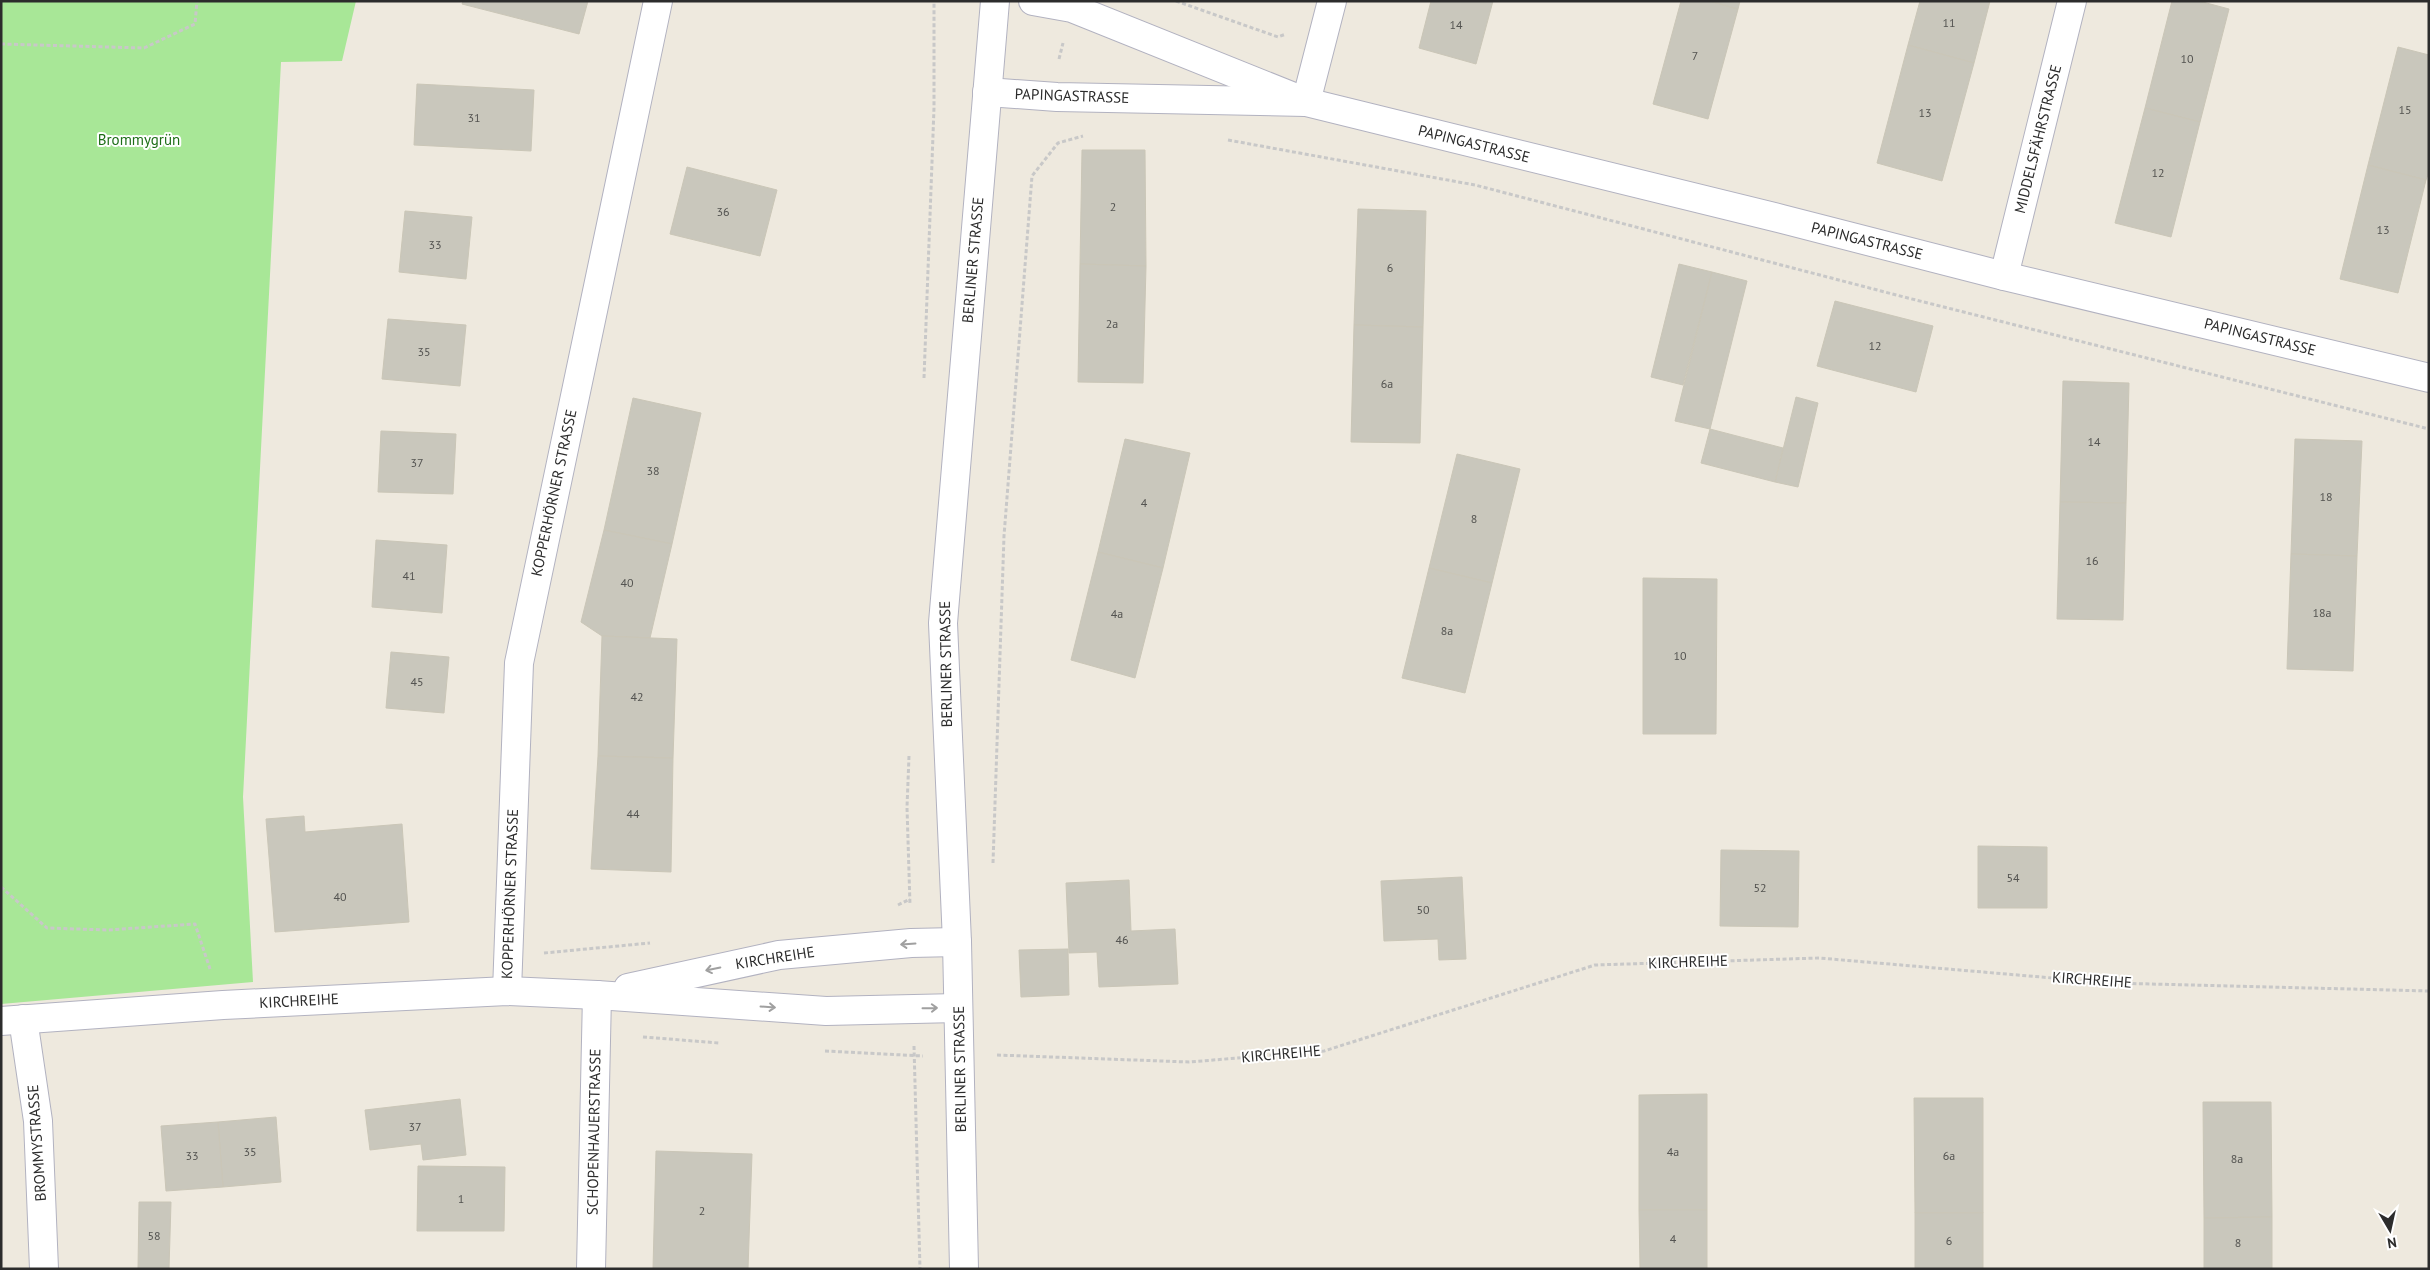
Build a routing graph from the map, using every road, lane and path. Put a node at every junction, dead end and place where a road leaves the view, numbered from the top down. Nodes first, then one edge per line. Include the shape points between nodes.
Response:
1 (197, 1) edge
2 (658, 1) edge
3 (995, 1) edge
4 (1033, 1) edge
5 (1176, 1) edge
6 (1332, 1) edge
7 (2072, 1) edge
8 (1287, 33) dead end
9 (1, 44) edge
10 (987, 92) junction
11 (1306, 102) junction
12 (1087, 135) dead end
13 (1222, 139) dead end
14 (2004, 276) junction
15 (2429, 378) edge
16 (2429, 428) edge
17 (993, 872) dead end
18 (1, 887) edge
19 (957, 942) junction
20 (2429, 990) edge
21 (507, 991) junction
22 (597, 995) junction
23 (223, 1005) junction
24 (958, 1008) junction
25 (12, 1020) edge
26 (960, 1054) junction
27 (44, 1269) edge
28 (591, 1269) edge
29 (964, 1269) edge

1 - 9 path via 195,24 144,48
2 - 21 street, KOPPERHÖRNER STRASSE via 519,662
3 - 10 street, BERLINER STRASSE
4 - 11 street, PAPINGASTRASSE via 1072,8
5 - 8 path via 1278,37
6 - 11 street
7 - 14 street, MIDDELSFÄHRSTRASSE
10 - 11 street, PAPINGASTRASSE via 1057,97
10 - 19 street, BERLINER STRASSE via 943,623
11 - 14 street, PAPINGASTRASSE
12 - 17 path via 1058,143 1032,176 1004,536
13 - 16 path via 1475,185 1904,297
14 - 15 street, PAPINGASTRASSE
18 - 23 path via 47,928 108,930 195,924
19 -> 22 street, KIRCHREIHE via 779,955
19 - 24 street, BERLINER STRASSE
20 - 26 path, KIRCHREIHE via 2111,982 1819,958 1594,965 1324,1051 1189,1062
21 - 22 street, KIRCHREIHE
21 - 23 street, KIRCHREIHE
22 -> 24 street, KIRCHREIHE via 826,1010
22 - 28 street, SCHOPENHAUERSTRASSE
23 - 25 street, KIRCHREIHE
24 - 26 street, BERLINER STRASSE
25 - 27 street, BROMMYSTRASSE via 38,1121
26 - 29 street, BERLINER STRASSE

